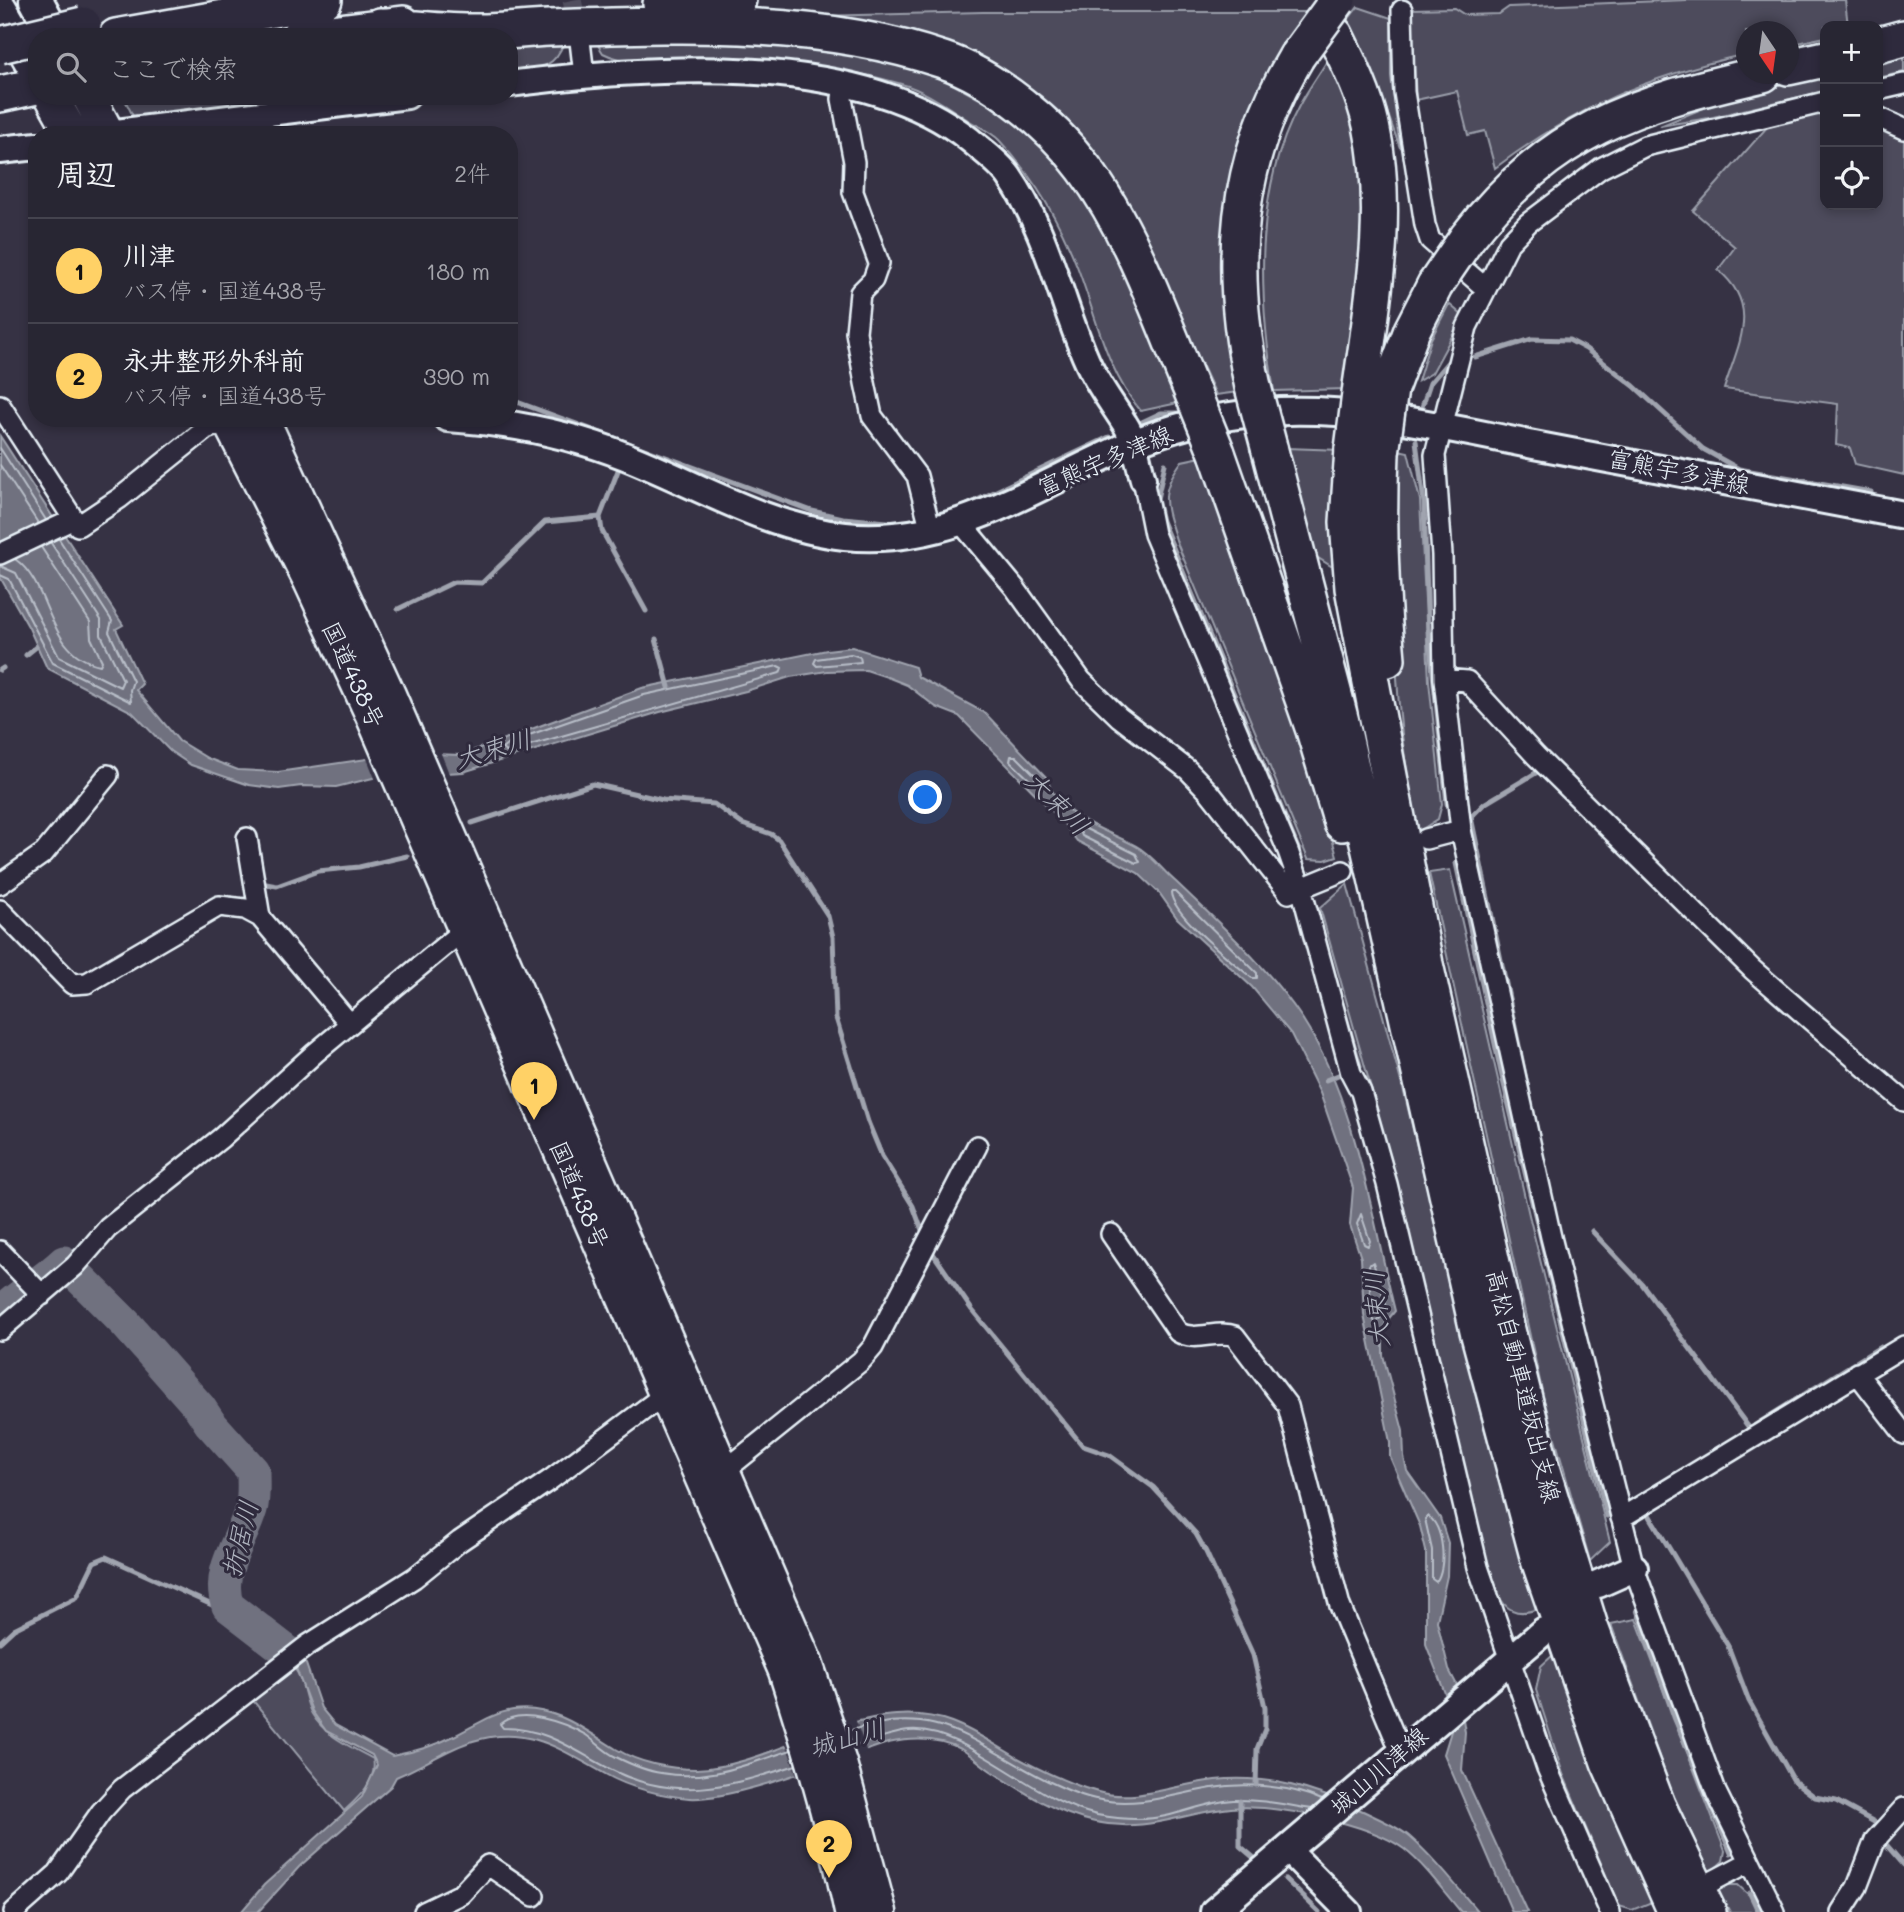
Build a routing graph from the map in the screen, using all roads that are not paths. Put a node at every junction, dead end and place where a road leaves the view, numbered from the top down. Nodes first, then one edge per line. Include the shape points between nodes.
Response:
1 (36, 0) edge
2 (187, 0) edge
3 (324, 0) edge
4 (738, 0) edge
5 (1338, 0) edge
6 (0, 8) edge
7 (1402, 10) dead end
8 (380, 26) junction
9 (67, 28) edge
10 (81, 28) edge
11 (167, 28) edge
12 (365, 28) edge
13 (411, 28) edge
14 (518, 30) edge
15 (1335, 35) dead end
16 (1904, 38) edge
17 (28, 39) edge
18 (580, 41) tunnel mouth
19 (1883, 44) edge
20 (0, 45) edge
21 (28, 55) edge
22 (28, 56) edge
23 (1820, 60) edge
24 (0, 61) edge
25 (1799, 65) edge
26 (584, 75) junction
27 (1736, 80) edge
28 (518, 83) edge
29 (844, 83) junction
30 (1904, 84) edge
31 (28, 88) edge
32 (1883, 89) edge
33 (0, 94) edge
34 (1820, 103) edge
35 (56, 105) edge
36 (92, 105) edge
37 (336, 105) edge
38 (1883, 119) edge
39 (68, 126) edge
40 (102, 126) edge
41 (169, 126) edge
42 (1904, 129) edge
43 (28, 147) edge
44 (0, 150) edge
45 (1484, 287) junction
46 (1375, 387) junction
47 (0, 405) edge
48 (518, 426) edge
49 (211, 427) edge
50 (236, 427) edge
51 (266, 427) edge
52 (1440, 428) junction
53 (1132, 443) junction
54 (1143, 479) joint
55 (1904, 515) edge
56 (71, 521) junction
57 (928, 521) junction
58 (962, 524) junction
59 (0, 555) edge
60 (1444, 679) junction
61 (382, 708) junction
62 (108, 775) dead end
63 (1461, 830) junction
64 (247, 838) dead end
65 (1415, 839) junction
66 (1343, 871) dead end
67 (0, 884) edge
68 (1306, 886) junction
69 (0, 910) edge
70 (260, 917) junction
71 (474, 922) junction
72 (350, 1024) junction
73 (1424, 1098) junction
74 (1904, 1101) edge
75 (977, 1146) dead end
76 (1111, 1234) dead end
77 (0, 1251) edge
78 (35, 1288) junction
79 (0, 1330) edge
80 (1904, 1346) edge
81 (1857, 1373) junction
82 (675, 1388) junction
83 (1904, 1434) edge
84 (714, 1479) junction
85 (1620, 1518) junction
86 (1634, 1569) junction
87 (1598, 1584) dead end
88 (1544, 1631) dead end
89 (1504, 1663) junction
90 (1405, 1749) junction
91 (829, 1766) junction
92 (1904, 1808) edge
93 (1287, 1849) junction
94 (1749, 1862) junction
95 (534, 1896) dead end
96 (1711, 1896) edge
97 (14, 1912) edge
98 (424, 1912) edge
99 (851, 1912) edge
100 (880, 1912) edge
101 (1214, 1912) edge
102 (1349, 1912) edge
103 (1610, 1912) edge
104 (1676, 1912) edge
105 (1775, 1912) edge
106 (1841, 1912) edge

1 - 9 highway
2 - 10 highway
3 - 11 highway
4 - 8 highway via 603,6
5 - 73 highway, bridge via 1297,56 1268,110 1249,171 1237,277 1241,335 1341,722
6 - 22 highway
7 - 45 street via 1406,105 1425,225 1430,240
8 - 12 highway
8 - 13 highway, bridge
14 - 73 highway, bridge via 737,26 836,35 945,61 1032,114 1082,165 1130,246 1217,453 1314,730
15 - 46 highway via 1371,123 1380,183
16 - 19 highway
17 - 20 highway, bridge
18 - 26 street
21 - 24 highway
23 - 25 highway
26 - 28 street
26 - 29 street via 649,71 764,74
27 - 46 highway, bridge via 1624,113 1579,134 1520,179 1467,239
29 - 53 street via 921,108 954,127 1008,175 1041,234 1087,360
29 - 57 street via 853,192 879,263 873,280 860,293 856,332 865,383 872,416 917,476
30 - 32 street
31 - 33 highway
34 - 45 street via 1674,137 1601,168 1528,223 1509,243
35 - 39 highway
36 - 40 highway
37 - 41 street
38 - 42 street
43 - 44 main road
45 - 52 street via 1467,327
46 - 65 highway, 高松自動車道坂出支線, bridge via 1367,451 1378,524 1379,586
47 - 56 street
48 - 57 main road, 富熊宇多津線 via 622,454 777,520 813,530 845,536 899,536
49 - 56 street via 120,498 78,526
50 - 61 highway, 国道438号 via 299,559
51 - 61 highway, 国道438号
52 - 53 main road, 富熊宇多津線 via 1344,413 1253,413
52 - 55 main road, 富熊宇多津線
52 - 60 street via 1434,455 1442,555
53 - 54 street
53 - 58 main road, 富熊宇多津線
54 - 68 street via 1154,534
56 - 59 street
57 - 58 main road, 富熊宇多津線
58 - 68 street via 1081,680 1210,793 1289,893
60 - 63 street
60 - 74 street via 1467,681 1536,756 1753,970
61 - 71 highway, 国道438号
62 - 67 street via 44,853
63 - 65 street
63 - 85 street via 1550,1237
64 - 70 street
65 - 96 highway, 高松自動車道坂出支線 via 1452,1091 1542,1471 1632,1746
66 - 68 street
68 - 89 street via 1347,1059 1362,1092 1387,1184
69 - 70 street via 72,984 87,983 219,906 245,909
70 - 72 street
71 - 72 street
71 - 82 highway, 国道438号
72 - 78 street via 221,1138 108,1228 71,1269
73 - 104 highway, 高松自動車道坂出支線 via 1478,1331 1539,1560 1609,1762
75 - 84 street via 873,1347 861,1362
76 - 90 street via 1178,1332 1191,1337 1235,1336 1288,1406 1340,1606
77 - 78 street
78 - 79 street
80 - 81 street
81 - 83 street
81 - 85 street
82 - 84 highway, 国道438号
82 - 97 street via 414,1577 293,1657 122,1789 58,1873
84 - 91 highway, 国道438号 via 785,1671 816,1728
85 - 86 street
86 - 87 main road
86 - 94 street via 1711,1779
88 - 89 main road, 城山川津線
89 - 90 main road, 城山川津線
89 - 103 street
90 - 93 main road, 城山川津線
91 - 99 highway, 国道438号
91 - 100 highway, 国道438号
92 - 106 street via 1875,1840 1857,1887
93 - 101 main road, 城山川津線
93 - 102 street
94 - 96 street
94 - 105 street
95 - 98 street via 488,1866 461,1894

